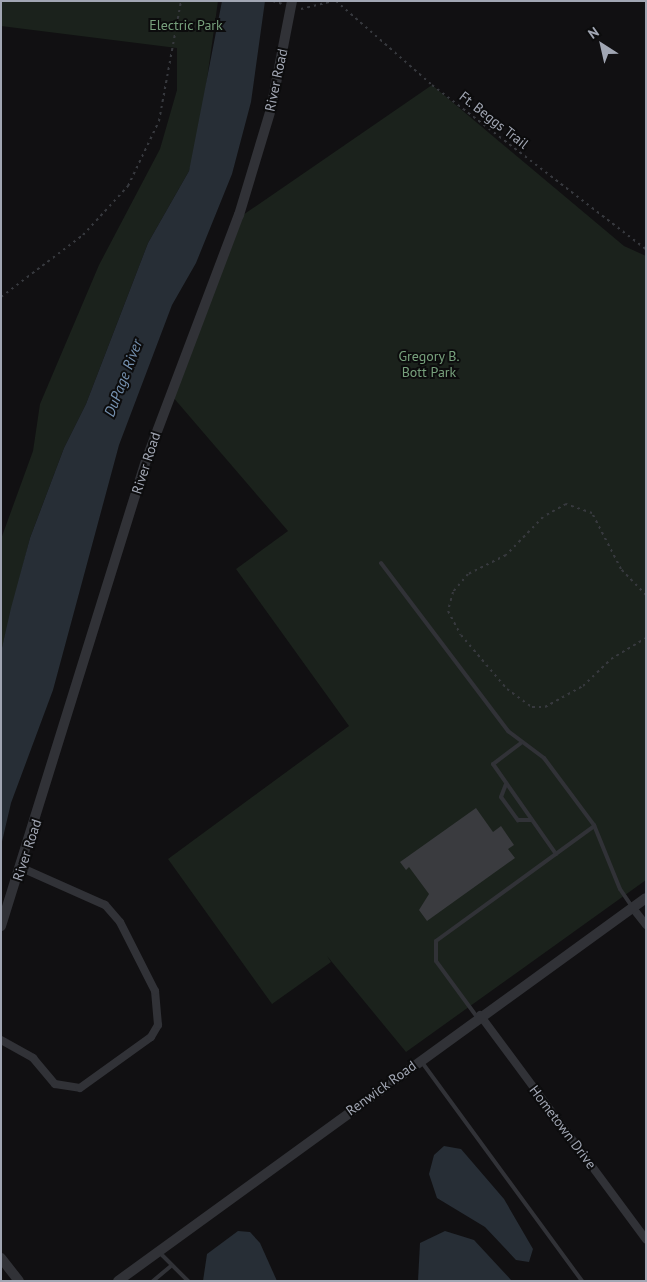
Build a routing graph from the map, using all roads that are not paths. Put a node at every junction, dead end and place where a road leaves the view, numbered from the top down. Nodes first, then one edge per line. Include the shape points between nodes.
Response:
1 (292, 4) edge
2 (381, 563) dead end
3 (522, 743) junction
4 (506, 784) junction
5 (532, 820) junction
6 (594, 826) junction
7 (556, 854) junction
8 (22, 868) junction
9 (646, 898) edge
10 (632, 907) junction
11 (646, 925) edge
12 (1, 926) edge
13 (479, 1016) junction
14 (1, 1040) edge
15 (419, 1060) junction
16 (646, 1239) edge
17 (159, 1250) junction
18 (1, 1258) edge
19 (171, 1266) junction
20 (18, 1281) edge
21 (118, 1281) edge
22 (153, 1281) edge
23 (188, 1281) edge
24 (582, 1281) edge

1 - 8 street, River Road via 271,109 239,215 146,458
2 - 3 lane via 466,679
3 - 4 lane via 493,764
3 - 6 lane via 544,758
4 - 5 lane
4 - 5 lane via 501,796 512,812 518,820
5 - 7 lane
6 - 7 lane
6 - 10 lane via 620,890
7 - 13 lane via 436,942 436,961
8 - 12 street, River Road
8 - 14 street via 105,905 120,922 155,991 158,1025 151,1037 80,1088 55,1084 33,1058
9 - 10 street, Renwick Road
10 - 11 street
10 - 13 street, Renwick Road
13 - 15 street, Renwick Road
13 - 16 street, Hometown Drive
15 - 17 street, Renwick Road
15 - 24 lane
17 - 19 lane
17 - 21 street, Renwick Road
18 - 20 street
19 - 22 lane
19 - 23 lane

